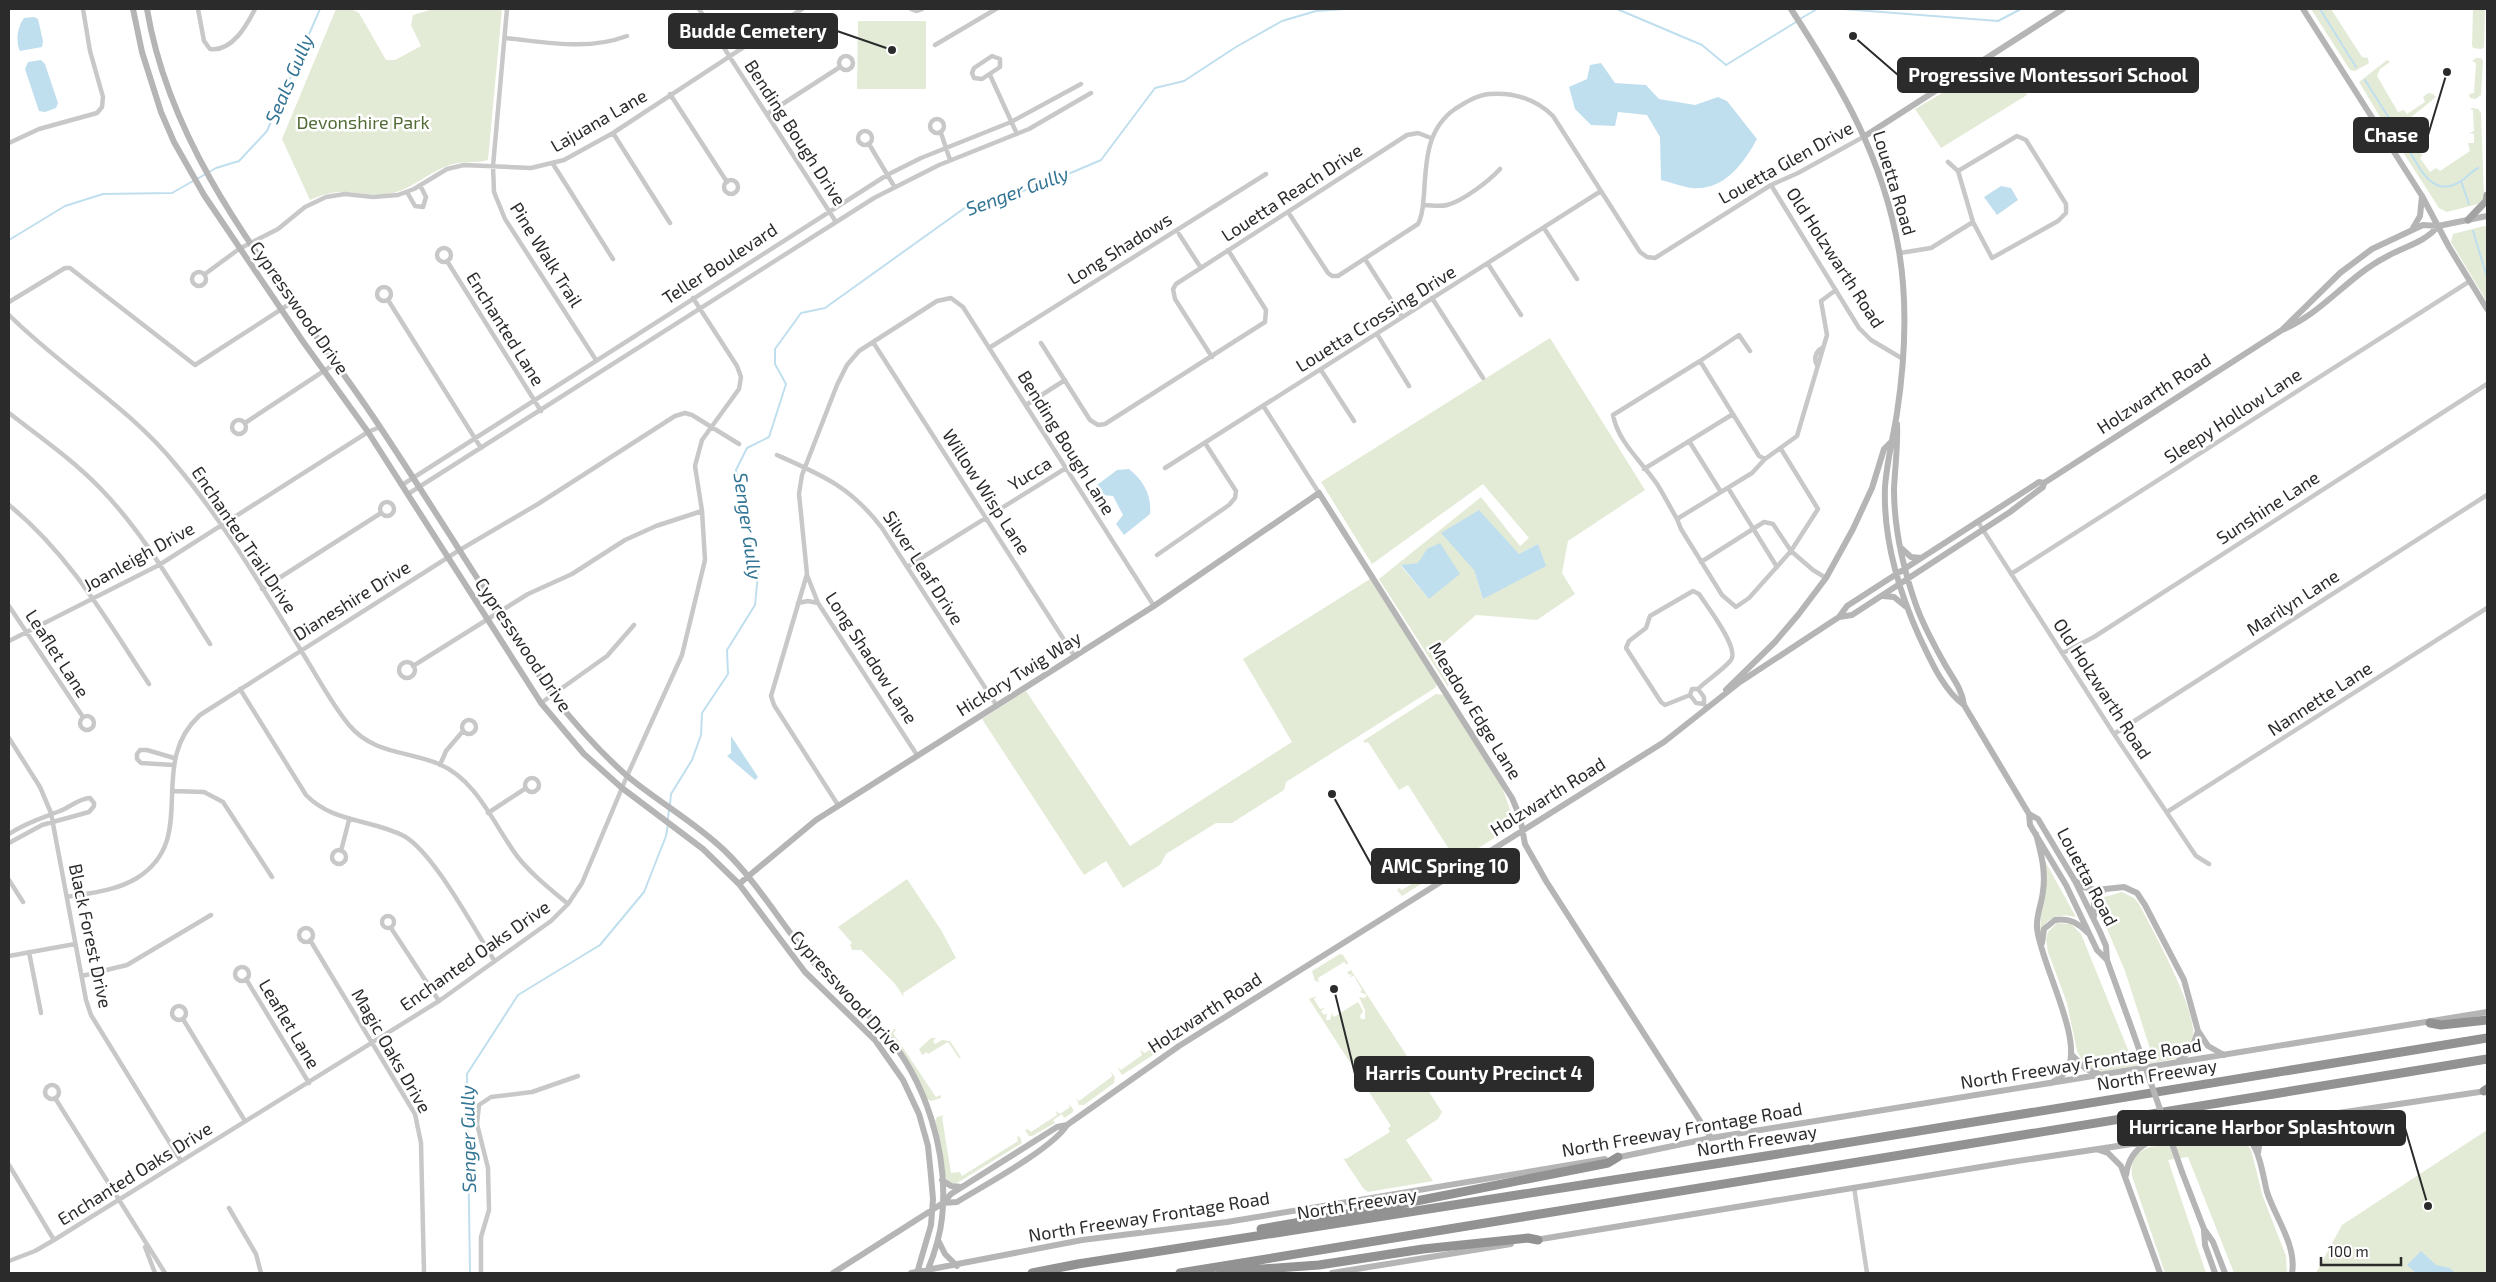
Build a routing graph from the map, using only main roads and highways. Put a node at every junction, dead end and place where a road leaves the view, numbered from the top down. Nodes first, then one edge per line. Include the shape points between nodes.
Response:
1 (134, 9) edge
2 (147, 9) edge
3 (2063, 9) edge
4 (2303, 9) edge
5 (1792, 10) edge
6 (168, 90) junction
7 (156, 95) junction
8 (1865, 136) junction
9 (2487, 195) edge
10 (2422, 196) junction
11 (2487, 216) edge
12 (2468, 220) junction
13 (2438, 226) junction
14 (2412, 229) junction
15 (2487, 309) edge
16 (2282, 330) junction
17 (1897, 415) junction
18 (1890, 444) junction
19 (2044, 483) junction
20 (1319, 493) joint
21 (1900, 547) junction
22 (1922, 558) junction
23 (1905, 569) junction
24 (1896, 575) junction
25 (1908, 580) junction
26 (1899, 585) junction
27 (1882, 596) junction
28 (1908, 608) junction
29 (1839, 617) junction
30 (1720, 697) junction
31 (1964, 705) junction
32 (2029, 814) junction
33 (1523, 831) junction
34 (2036, 834) junction
35 (713, 839) junction
36 (704, 849) junction
37 (747, 876) junction
38 (2074, 881) junction
39 (739, 884) junction
40 (2105, 889) junction
41 (2094, 920) junction
42 (2091, 936) junction
43 (2043, 954) junction
44 (2107, 960) junction
45 (815, 964) junction
46 (805, 972) junction
47 (2487, 1012) edge
48 (2487, 1020) edge
49 (2430, 1022) junction
50 (2198, 1031) junction
51 (885, 1032) junction
52 (2487, 1038) edge
53 (874, 1040) junction
54 (2071, 1054) junction
55 (2225, 1056) junction
56 (2487, 1060) edge
57 (2176, 1064) junction
58 (2104, 1076) junction
59 (2048, 1085) junction
60 (2486, 1090) edge
61 (2274, 1122) junction
62 (1067, 1125) junction
63 (2228, 1129) junction
64 (1711, 1138) junction
65 (2151, 1141) junction
66 (2098, 1149) junction
67 (1618, 1157) junction
68 (2258, 1157) junction
69 (2126, 1176) junction
70 (942, 1180) junction
71 (962, 1187) junction
72 (943, 1203) junction
73 (932, 1209) junction
74 (2204, 1229) junction
75 (938, 1240) junction
76 (1538, 1240) junction
77 (1210, 1243) junction
78 (958, 1266) junction
79 (941, 1271) edge
80 (927, 1272) edge
81 (833, 1273) edge
82 (915, 1273) edge
83 (1032, 1273) edge
84 (1180, 1273) edge
85 (1201, 1273) edge
86 (1332, 1273) edge
87 (2160, 1273) edge
88 (2216, 1273) edge
89 (2225, 1273) edge
90 (2292, 1273) edge

1 - 7 main road, Cypresswood Drive via 142,52
2 - 6 main road, Cypresswood Drive
3 - 8 main road, Louetta Glen Drive
4 - 10 main road
5 - 8 main road, Louetta Road via 1845,96
6 - 7 main road
6 - 35 main road, Cypresswood Drive via 195,153 216,189 291,303 380,427 552,695 582,732 627,776
7 - 36 main road, Cypresswood Drive via 168,128 204,196 368,432 541,702 584,754 622,788
8 - 17 main road, Louetta Road via 1892,216 1900,253 1905,317
9 - 12 main road via 2486,201
10 - 13 main road
10 - 14 main road via 2420,216
11 - 12 main road, Holzwarth Road
12 - 13 main road, Holzwarth Road
13 - 14 main road, Holzwarth Road via 2422,225
13 - 15 main road
13 - 16 main road, Holzwarth Road via 2431,236 2384,257 2301,322
14 - 16 main road, Holzwarth Road via 2358,259
16 - 19 main road, Holzwarth Road
17 - 18 main road, Louetta Road
17 - 21 main road, Louetta Road via 1894,489
18 - 24 main road, Louetta Road via 1885,488 1886,517
18 - 30 main road via 1884,449 1872,488 1826,578 1775,642
19 - 22 main road, Holzwarth Road via 2039,482
19 - 25 main road, Holzwarth Road via 2043,487 1983,530
20 - 33 main road, Meadow Edge Lane via 1512,798
20 - 37 main road, Hickory Twig Way via 1076,657 802,829
21 - 22 main road via 1911,557
21 - 23 main road, Louetta Road
22 - 23 main road, Holzwarth Road
23 - 24 main road, Holzwarth Road
23 - 25 main road, Louetta Road
24 - 26 main road, Louetta Road
24 - 29 main road, Holzwarth Road via 1847,606
25 - 26 main road, Holzwarth Road
25 - 31 main road, Louetta Road via 1930,638 1962,693
26 - 27 main road, Holzwarth Road
26 - 28 main road, Louetta Road
27 - 28 main road via 1894,597
27 - 29 main road, Holzwarth Road via 1852,615
28 - 31 main road, Louetta Road via 1936,668 1954,698
29 - 30 main road, Holzwarth Road
30 - 33 main road, Holzwarth Road via 1664,742
31 - 32 main road, Louetta Road
32 - 34 main road, Louetta Road via 2030,825
32 - 38 main road, Louetta Road via 2038,819
33 - 62 main road, Holzwarth Road via 1179,1046
33 - 64 main road, Meadow Edge Lane via 1525,844 1546,881
34 - 42 main road, Louetta Road
34 - 43 main road via 2043,871 2037,925
35 - 36 main road
35 - 37 main road, Cypresswood Drive
36 - 39 main road, Cypresswood Drive
37 - 39 main road, Hickory Twig Way
37 - 45 main road, Cypresswood Drive
38 - 40 main road via 2089,889
38 - 41 main road, Louetta Road
39 - 46 main road, Cypresswood Drive
40 - 41 main road via 2094,900
40 - 50 main road via 2117,886 2131,889 2146,905 2184,980
41 - 44 main road, Louetta Road via 2106,946
42 - 43 main road via 2078,923 2056,920 2044,929
42 - 44 main road, Louetta Road via 2097,950
43 - 54 main road via 2062,1011
44 - 74 main road, Louetta Road, bridge
45 - 46 main road
45 - 51 main road, Cypresswood Drive
46 - 53 main road, Cypresswood Drive
47 - 49 main road, North Freeway Frontage Road
48 - 49 highway via 2441,1025
49 - 55 main road, North Freeway Frontage Road
50 - 55 main road via 2208,1046
50 - 57 main road via 2189,1053
51 - 53 main road
51 - 70 main road, Cypresswood Drive via 910,1070 927,1106 938,1144
52 - 77 highway, North Freeway
53 - 73 main road, Cypresswood Drive via 903,1080 919,1114 928,1146
54 - 58 main road via 2086,1070
54 - 59 main road via 2068,1068
55 - 57 main road, North Freeway Frontage Road
56 - 84 highway
57 - 58 main road, North Freeway Frontage Road
58 - 59 main road, North Freeway Frontage Road
59 - 64 main road, North Freeway Frontage Road
60 - 61 main road
61 - 63 main road
61 - 68 main road via 2261,1132
62 - 71 main road, Holzwarth Road via 1057,1127
62 - 72 main road, Holzwarth Road via 1062,1133 1036,1152 956,1202
63 - 65 main road
63 - 68 main road via 2240,1131 2248,1137
64 - 67 main road, North Freeway Frontage Road
65 - 66 main road
65 - 69 main road via 2133,1154
66 - 69 main road via 2116,1159
66 - 76 main road
67 - 77 highway via 1608,1163 1218,1236
67 - 78 main road, North Freeway Frontage Road via 1227,1222 1082,1240
68 - 90 main road via 2291,1252
69 - 87 main road
70 - 71 main road via 951,1186
70 - 72 main road, Cypresswood Drive
71 - 72 main road, Holzwarth Road
72 - 73 main road, Holzwarth Road
72 - 75 main road, Cypresswood Drive
73 - 81 main road, Holzwarth Road
73 - 82 main road, Cypresswood Drive via 931,1225
74 - 88 main road via 2204,1245
74 - 89 main road via 2213,1242
75 - 78 main road via 945,1254
75 - 80 main road, Cypresswood Drive
76 - 85 highway via 1528,1238 1423,1249 1318,1265
76 - 86 main road
77 - 83 highway, North Freeway
78 - 79 main road, North Freeway Frontage Road
79 - 80 main road, North Freeway Frontage Road
80 - 82 main road, North Freeway Frontage Road

